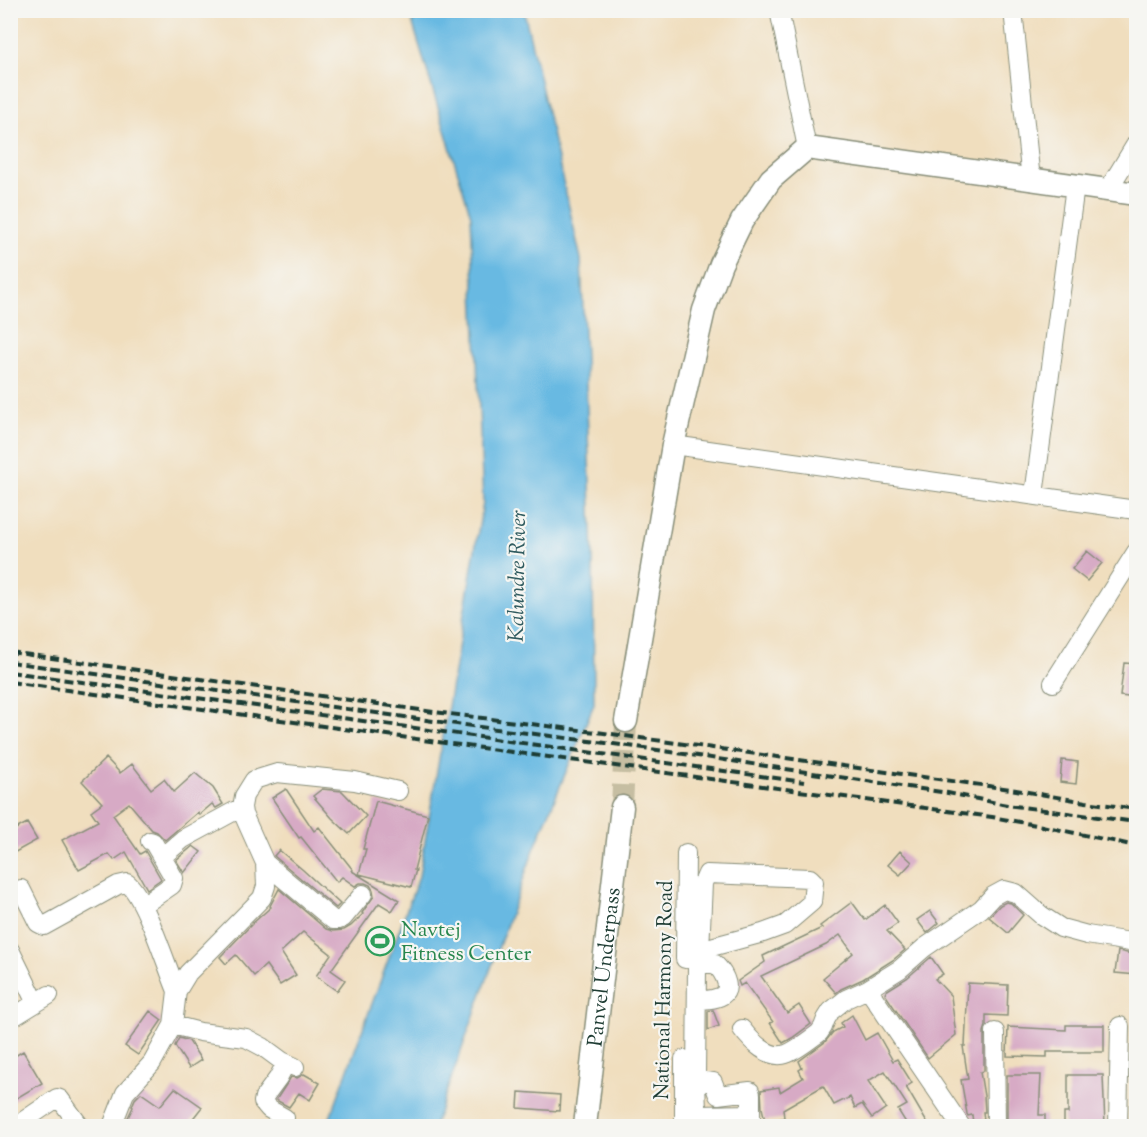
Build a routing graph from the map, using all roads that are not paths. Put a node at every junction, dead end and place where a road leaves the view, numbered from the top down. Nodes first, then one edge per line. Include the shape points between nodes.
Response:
1 (779, 10) edge
2 (1013, 10) edge
3 (1137, 144) edge
4 (807, 148) junction
5 (1031, 180) junction
6 (1075, 186) junction
7 (1108, 190) junction
8 (1137, 194) edge
9 (673, 445) junction
10 (1034, 495) junction
11 (1137, 510) edge
12 (1137, 552) edge
13 (1053, 683) dead end
14 (626, 721) tunnel mouth
15 (398, 790) dead end
16 (242, 807) junction
17 (622, 807) tunnel mouth
18 (150, 841) dead end
19 (686, 853) dead end
20 (162, 856) junction
21 (265, 863) junction
22 (694, 883) junction
23 (22, 888) edge
24 (363, 894) dead end
25 (143, 905) junction
26 (1137, 943) edge
27 (10, 950) edge
28 (695, 954) junction
29 (868, 989) junction
30 (177, 991) junction
31 (697, 1000) junction
32 (13, 1012) edge
33 (173, 1025) junction
34 (742, 1029) dead end
35 (995, 1032) dead end
36 (690, 1080) junction
37 (285, 1118) dead end
38 (751, 1120) edge
39 (16, 1126) edge
40 (80, 1126) edge
41 (112, 1126) edge
42 (585, 1126) edge
43 (684, 1126) edge
44 (961, 1126) edge
45 (996, 1126) edge
46 (1118, 1126) edge
47 (1126, 1126) edge

1 - 4 street
2 - 5 street
3 - 7 street
4 - 5 main road
4 - 9 main road via 771,179 742,221 721,264 704,310
5 - 6 main road
6 - 7 main road
6 - 10 street
7 - 8 main road
9 - 10 street
9 - 14 main road
10 - 11 street
12 - 13 street
15 - 16 street via 277,772 254,780
16 - 20 street via 183,838
16 - 21 street
17 - 42 main road, Panvel Underpass
18 - 20 street
19 - 22 street, National Harmony Road
20 - 25 street via 174,878 172,885
21 - 24 street via 333,920 343,918
21 - 30 street via 262,898 189,973
22 - 28 street, National Harmony Road
22 - 28 street via 707,874 810,878 814,882 812,902 785,925
23 - 25 street via 38,923 44,926 117,885 127,883
25 - 30 street
26 - 29 street via 1061,928 1016,893 1004,890
27 - 32 street via 42,999
28 - 31 street
28 - 31 street via 715,964 726,980 723,995
28 - 36 street, National Harmony Road
29 - 34 street via 831,1011 819,1033 788,1054 777,1056 764,1050
29 - 44 street
30 - 33 street
31 - 36 street
33 - 37 street via 246,1038 290,1065 263,1102
33 - 41 street via 152,1063 125,1093
35 - 45 street
36 - 38 street via 699,1115
36 - 38 street via 713,1082 718,1095 750,1091
36 - 43 street, National Harmony Road
39 - 40 street via 57,1098
46 - 47 street via 1123,1026

